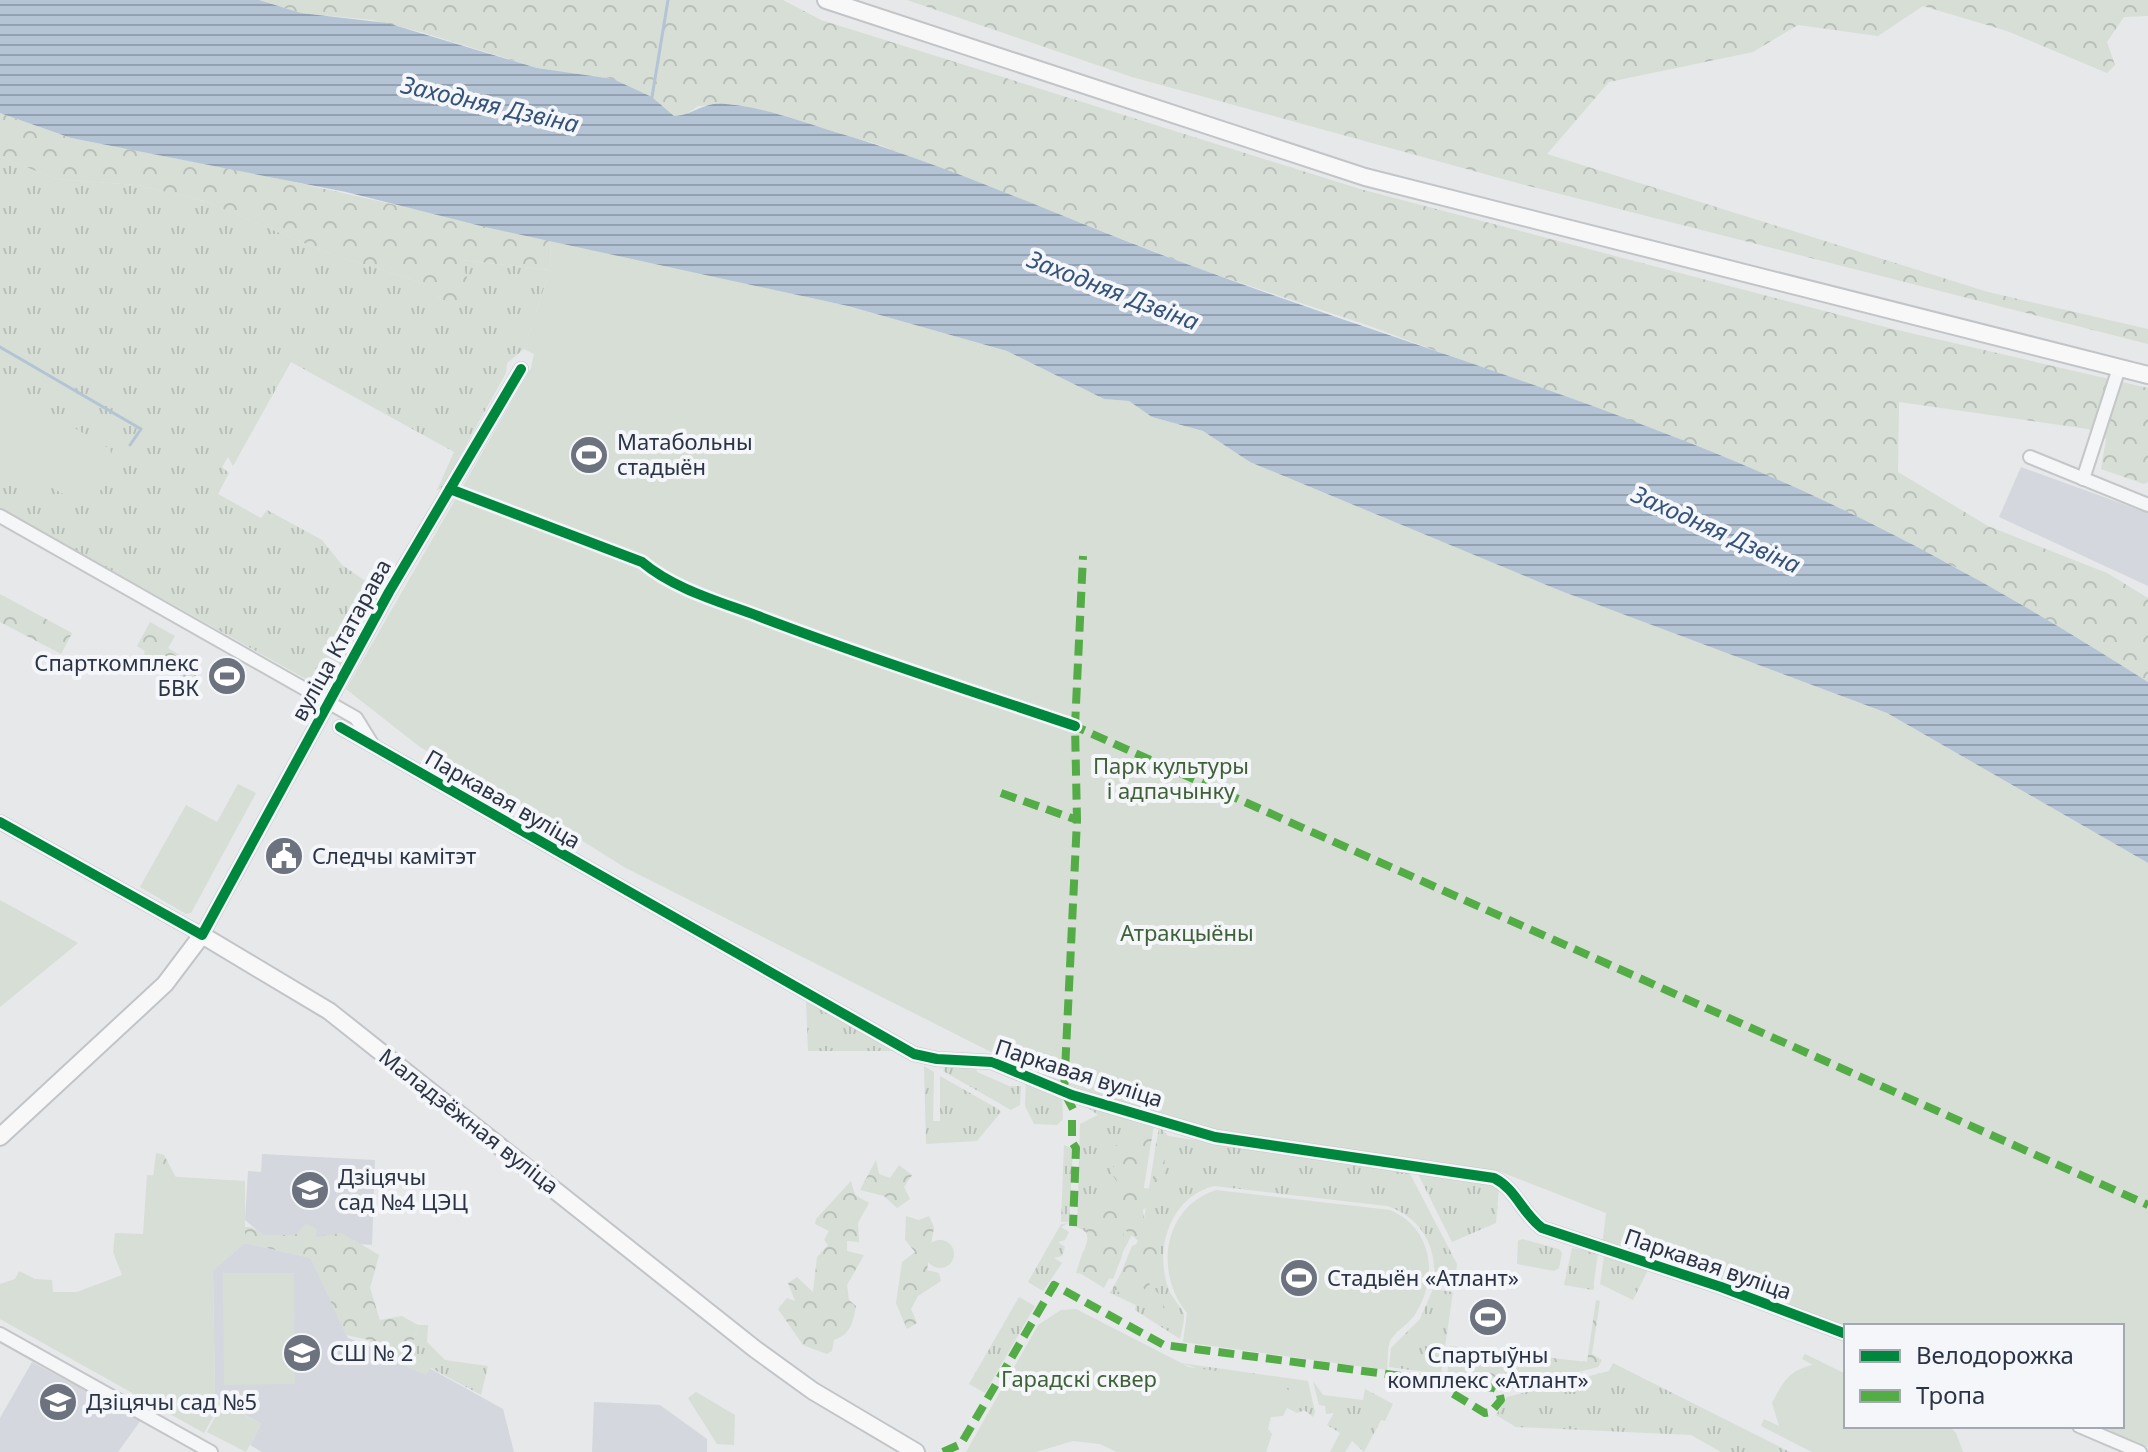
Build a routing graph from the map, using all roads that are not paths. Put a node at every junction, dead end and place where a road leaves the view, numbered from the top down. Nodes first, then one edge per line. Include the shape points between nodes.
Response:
1 (826, 0) edge
2 (2119, 368) junction
3 (521, 369) dead end
4 (2148, 375) edge
5 (2030, 457) dead end
6 (2083, 479) junction
7 (2148, 505) edge
8 (0, 516) edge
9 (330, 702) junction
10 (340, 727) dead end
11 (373, 746) junction
12 (0, 822) edge
13 (202, 935) junction
14 (0, 1137) edge
15 (1844, 1333) edge
16 (0, 1334) edge
17 (2084, 1428) edge
18 (211, 1452) edge
19 (916, 1452) edge
20 (2140, 1452) edge

1 - 2 main road via 1365,177
2 - 4 main road
2 - 6 street
3 - 9 street, вуліца Ктатарава
5 - 6 street
6 - 7 street
8 - 9 street, Паркавая вуліца
9 - 11 street, Паркавая вуліца via 362,724
9 - 13 street, вуліца Ктатарава
10 - 11 street, Паркавая вуліца
11 - 15 street, Паркавая вуліца via 914,1054 992,1062 1083,1099 1215,1137 1494,1178 1542,1228
12 - 13 street, Маладзёжная вуліца
13 - 14 main road, вуліца Ктатарава via 165,984
13 - 19 main road, Маладзёжная вуліца via 329,1011 755,1349 813,1391
16 - 18 street
17 - 20 street

